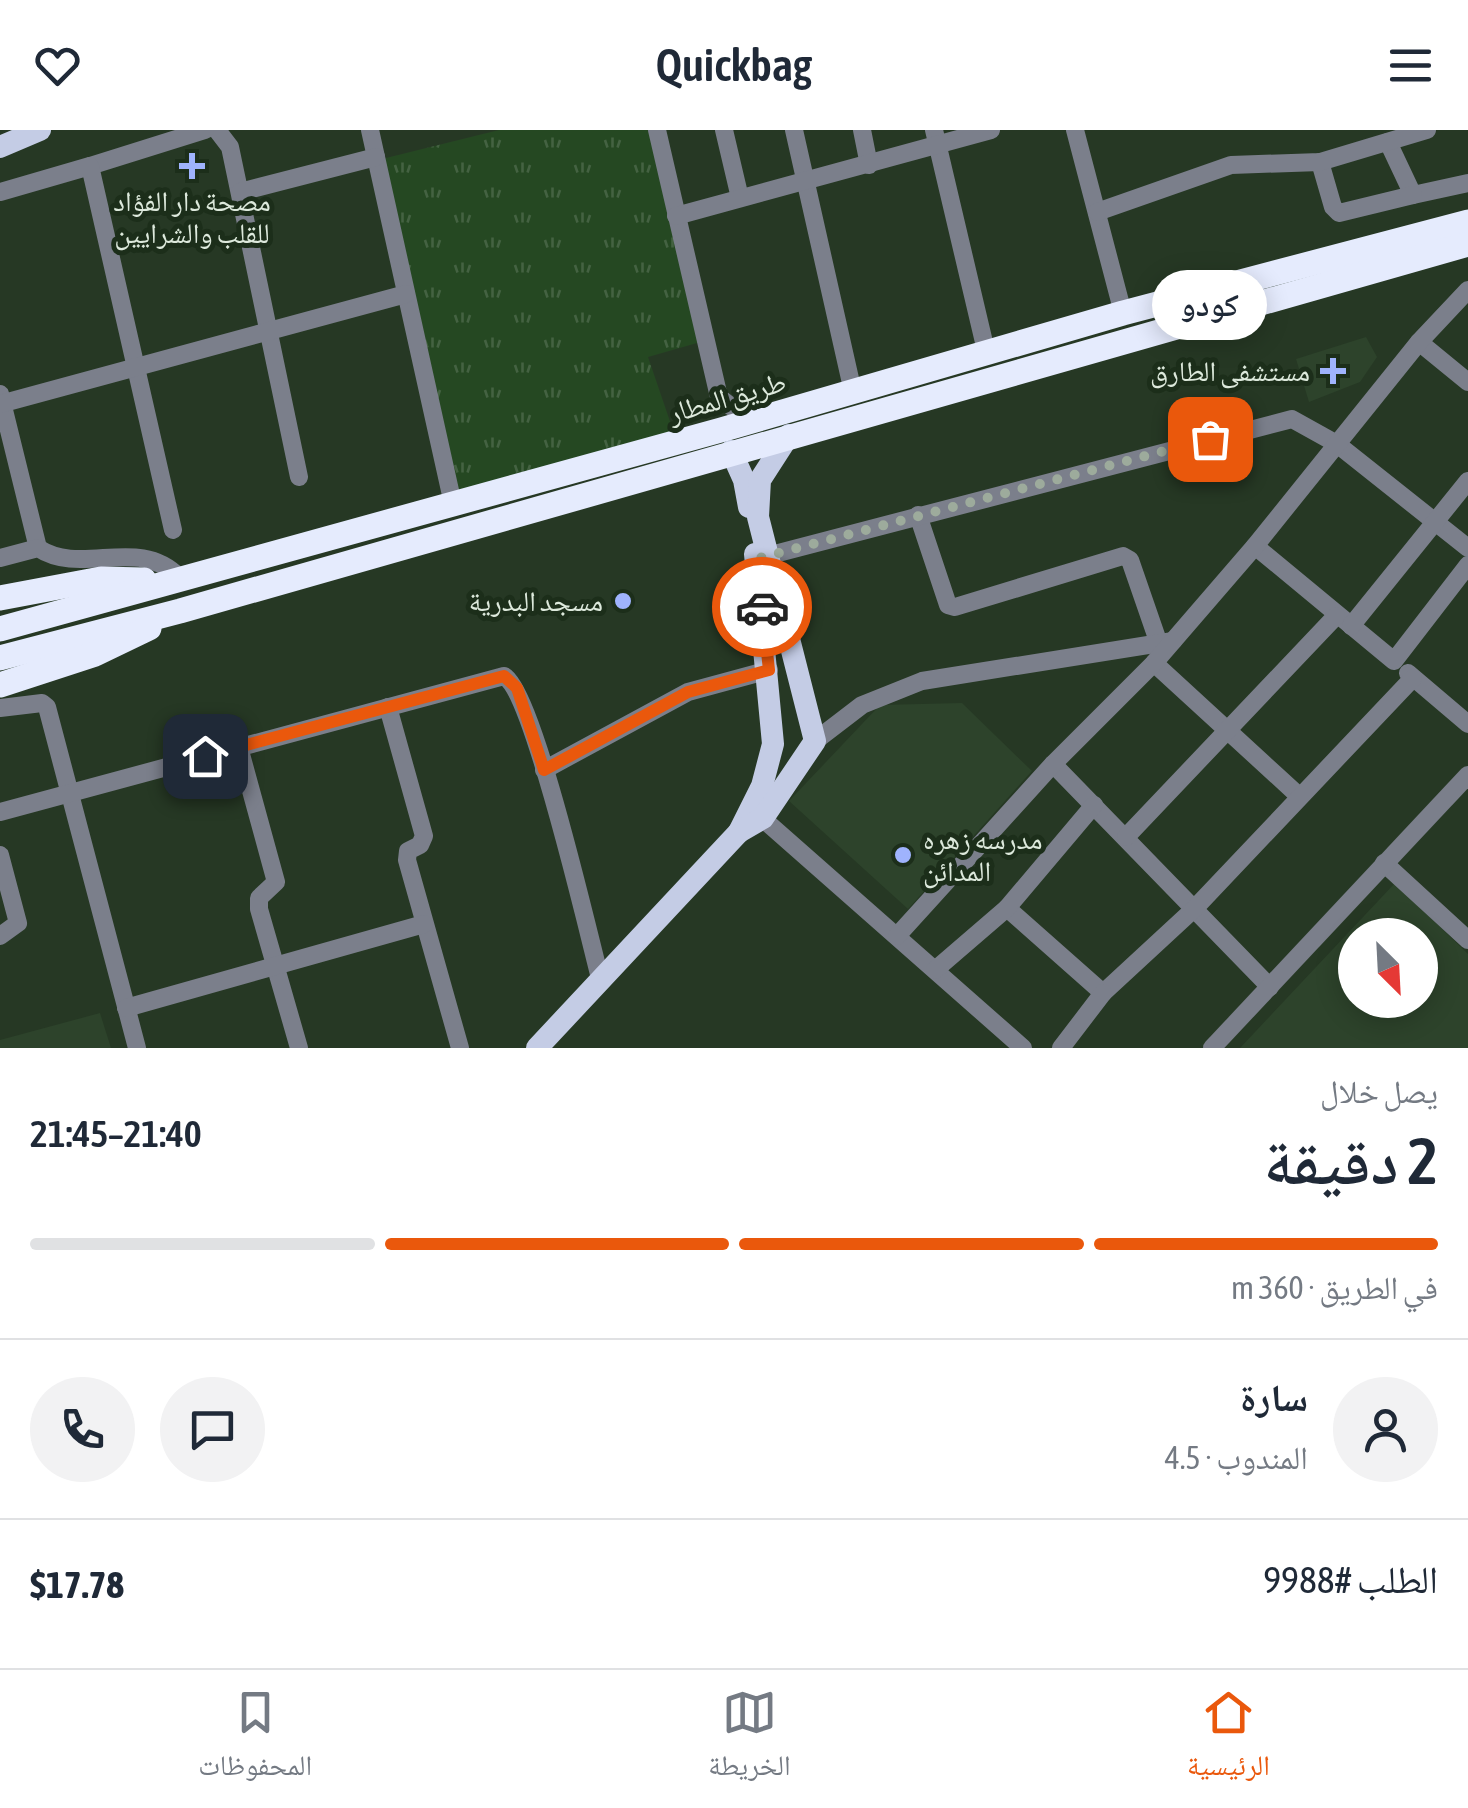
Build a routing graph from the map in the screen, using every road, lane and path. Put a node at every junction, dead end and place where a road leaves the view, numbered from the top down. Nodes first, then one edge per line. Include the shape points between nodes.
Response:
1 (40, 130) edge
2 (205, 130) edge
3 (217, 130) edge
4 (370, 130) edge
5 (657, 130) edge
6 (724, 130) edge
7 (794, 130) edge
8 (862, 130) edge
9 (992, 130) edge
10 (1075, 130) edge
11 (1426, 130) edge
12 (936, 138) edge
13 (1388, 142) junction
14 (0, 147) edge
15 (376, 157) junction
16 (1320, 162) junction
17 (869, 164) junction
18 (90, 166) junction
19 (805, 182) junction
20 (1468, 183) edge
21 (0, 192) edge
22 (240, 192) junction
23 (1413, 195) junction
24 (740, 198) junction
25 (1097, 212) junction
26 (1468, 212) edge
27 (676, 216) junction
28 (1468, 222) edge
29 (1436, 242) junction
30 (1468, 248) edge
31 (1468, 290) edge
32 (406, 294) junction
33 (1123, 313) junction
34 (268, 331) junction
35 (1419, 342) junction
36 (988, 355) junction
37 (136, 367) junction
38 (1468, 382) edge
39 (853, 392) junction
40 (1, 401) edge
41 (768, 416) junction
42 (788, 435) junction
43 (1337, 444) junction
44 (731, 451) junction
45 (300, 477) dead end
46 (1468, 481) edge
47 (452, 504) junction
48 (918, 515) junction
49 (1434, 521) junction
50 (174, 530) dead end
51 (1256, 546) junction
52 (38, 548) junction
53 (1468, 548) edge
54 (0, 558) edge
55 (762, 558) junction
56 (1468, 565) edge
57 (169, 580) junction
58 (0, 598) edge
59 (180, 610) junction
60 (1344, 621) junction
61 (0, 629) edge
62 (1165, 641) junction
63 (0, 658) edge
64 (1394, 661) junction
65 (1154, 663) junction
66 (769, 670) junction
67 (1413, 678) junction
68 (0, 685) edge
69 (388, 706) junction
70 (0, 708) edge
71 (1468, 724) edge
72 (1226, 730) junction
73 (814, 742) junction
74 (239, 747) junction
75 (1052, 764) junction
76 (544, 770) junction
77 (1468, 775) edge
78 (69, 793) junction
79 (1299, 796) junction
80 (1094, 805) junction
81 (0, 812) edge
82 (756, 813) junction
83 (1126, 837) junction
84 (0, 855) edge
85 (1384, 863) junction
86 (1007, 908) junction
87 (1195, 908) junction
88 (424, 924) junction
89 (0, 936) edge
90 (897, 936) junction
91 (1468, 940) edge
92 (274, 966) junction
93 (935, 970) junction
94 (600, 978) junction
95 (1270, 987) junction
96 (1103, 993) junction
97 (126, 1008) junction
98 (137, 1048) edge
99 (299, 1048) edge
100 (460, 1048) edge
101 (537, 1048) edge
102 (1023, 1048) edge
103 (1061, 1048) edge
104 (1212, 1048) edge

1 - 14 main road
2 - 18 street
3 - 22 street via 230,147
4 - 15 street
5 - 27 street
6 - 24 street
7 - 19 street
8 - 17 street
9 - 12 street
10 - 25 street
11 - 13 street
12 - 17 street
12 - 36 street
13 - 16 street
13 - 23 street
15 - 22 street
15 - 32 street
16 - 23 street via 1339,213
16 - 25 street via 1232,165
17 - 19 street
18 - 21 street
18 - 37 street
19 - 24 street
19 - 39 street
20 - 23 street
22 - 34 street
24 - 27 street
25 - 33 street
26 - 29 highway
27 - 41 street via 719,397 733,408
28 - 29 highway
29 - 30 highway
29 - 33 highway, طريق المطار
29 - 42 highway, طريق المطار
31 - 35 street
32 - 34 street
32 - 47 street
33 - 36 highway, طريق المطار
34 - 37 street
34 - 45 street
35 - 38 street
35 - 43 street
36 - 39 highway, طريق المطار
37 - 40 street
37 - 50 street
39 - 41 highway, طريق المطار
40 - 52 street
41 - 47 highway, طريق المطار
42 - 44 highway, طريق المطار
42 - 55 main road via 757,492
43 - 48 street via 1298,421 1283,420
43 - 49 street
43 - 51 street
44 - 55 main road
44 - 59 highway, طريق المطار
46 - 49 street
47 - 57 highway, طريق المطار
48 - 55 street
48 - 62 street via 948,605 1122,556 1130,560
49 - 53 street
49 - 60 street
51 - 60 street
51 - 62 street
52 - 54 street
52 - 57 street via 56,558 142,555 160,561
55 - 66 main road
55 - 73 main road
56 - 64 street
57 - 58 highway via 101,580
57 - 61 highway, طريق المطار
59 - 63 highway, طريق المطار
59 - 68 highway via 119,644
60 - 64 street
60 - 72 street
62 - 65 street
62 - 73 street via 922,681 862,704
64 - 67 street
65 - 72 street
65 - 75 street
66 - 76 street via 688,692
66 - 82 main road via 773,744
67 - 71 street
67 - 79 street
69 - 74 street
69 - 76 street via 504,676 517,688
69 - 88 street via 424,836 406,856
70 - 78 street via 45,704
72 - 79 street
72 - 83 street
73 - 82 main road
74 - 78 street
74 - 92 street via 276,882 259,904
75 - 80 street
75 - 90 street
76 - 94 street
77 - 85 street
78 - 81 street
78 - 97 street
79 - 87 street
80 - 83 street
80 - 86 street
82 - 90 street
82 - 94 main road
83 - 87 street
84 - 89 street via 18,923
85 - 91 street
85 - 95 street
86 - 93 street
86 - 96 street
87 - 95 street
87 - 96 street
88 - 92 street
88 - 100 street
90 - 93 street
92 - 97 street
92 - 99 street
93 - 102 street
94 - 101 main road
95 - 104 street
96 - 103 street
97 - 98 street

